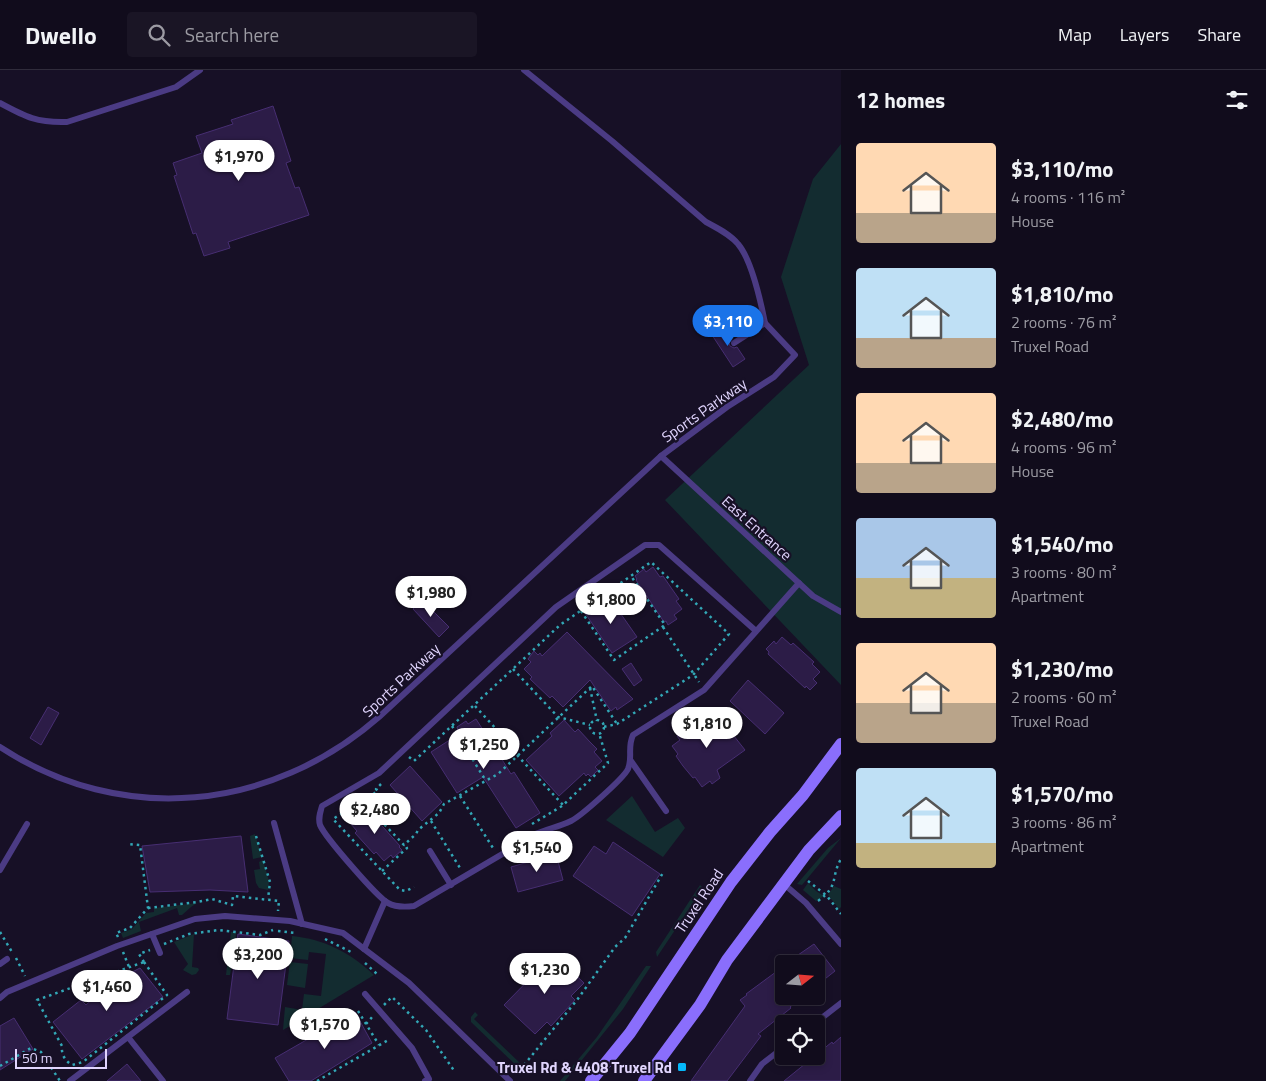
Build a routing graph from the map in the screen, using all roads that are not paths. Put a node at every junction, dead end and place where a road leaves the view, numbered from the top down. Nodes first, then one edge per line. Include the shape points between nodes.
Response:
1 (200, 70) edge
2 (524, 70) edge
3 (0, 103) edge
4 (765, 323) junction
5 (734, 343) dead end
6 (661, 456) junction
7 (799, 583) junction
8 (841, 612) edge
9 (756, 631) junction
10 (841, 744) edge
11 (0, 747) edge
12 (631, 761) junction
13 (666, 811) dead end
14 (841, 816) edge
15 (274, 823) dead end
16 (27, 824) dead end
17 (430, 851) dead end
18 (0, 870) edge
19 (451, 884) junction
20 (785, 885) junction
21 (386, 901) junction
22 (302, 924) junction
23 (152, 934) junction
24 (841, 944) edge
25 (364, 949) junction
26 (158, 950) road end
27 (7, 959) dead end
28 (0, 964) edge
29 (187, 992) dead end
30 (364, 994) dead end
31 (0, 998) edge
32 (841, 1003) edge
33 (825, 1015) edge
34 (128, 1037) junction
35 (775, 1055) edge
36 (70, 1081) edge
37 (164, 1081) edge
38 (425, 1081) edge
39 (510, 1081) edge
40 (591, 1081) edge
41 (644, 1081) edge
42 (750, 1081) edge

1 - 3 lane via 176,87 67,122 31,119
2 - 4 lane via 738,245 746,258
4 - 5 lane
4 - 6 lane, Sports Parkway via 795,355 774,377
6 - 7 lane, East Entrance
6 - 11 lane, Sports Parkway via 363,730 337,749 290,774 218,795 142,797 73,783
7 - 8 lane, East Entrance
7 - 9 lane
9 - 12 lane via 704,690 633,735 629,744
9 - 21 lane via 659,545 645,544 556,606 380,773 322,806 318,818 328,838
10 - 40 main road, Truxel Road via 731,882 630,1033
12 - 13 lane
12 - 19 lane via 627,771 585,812 571,821 532,834
14 - 20 main road via 810,850
15 - 22 lane
16 - 18 lane
17 - 19 lane
19 - 21 lane via 414,906 403,907
20 - 24 lane via 806,903
20 - 41 main road via 727,960 700,1005
21 - 25 lane
22 - 23 lane via 225,916 195,919
22 - 25 lane via 343,933
23 - 26 lane
23 - 31 lane via 7,992
25 - 39 lane via 410,983
27 - 28 lane
29 - 34 lane
30 - 38 lane via 412,1048 430,1079
32 - 33 lane
34 - 36 lane
34 - 37 lane
35 - 42 lane via 762,1064

